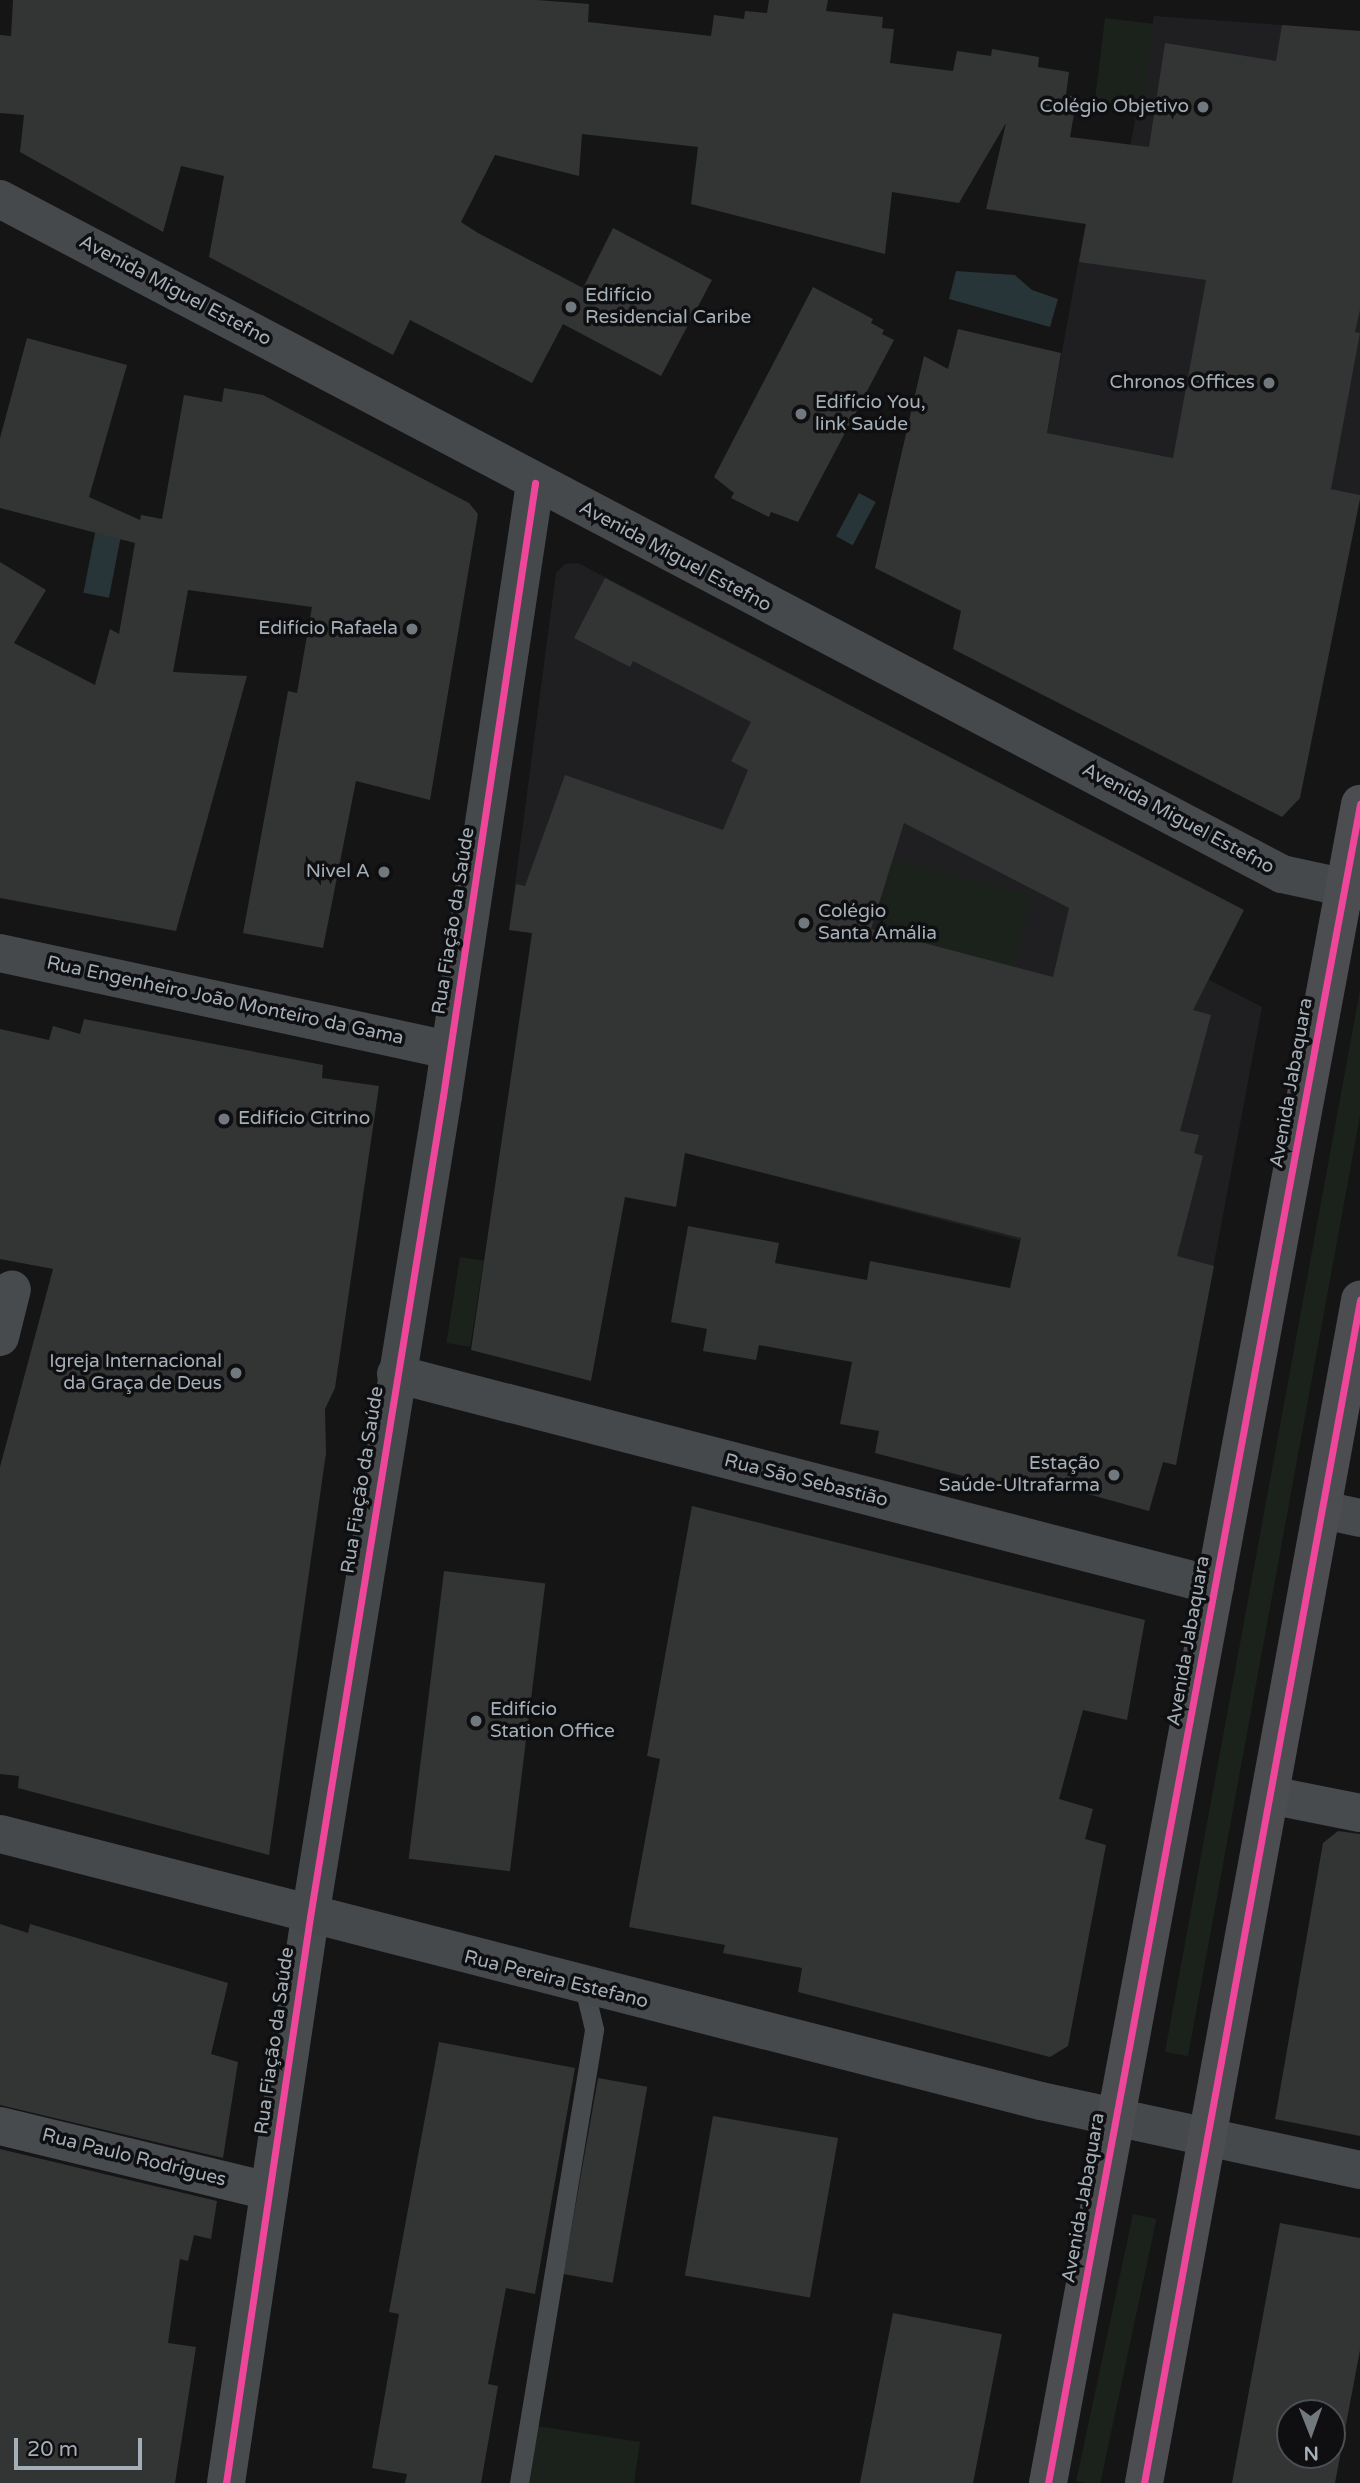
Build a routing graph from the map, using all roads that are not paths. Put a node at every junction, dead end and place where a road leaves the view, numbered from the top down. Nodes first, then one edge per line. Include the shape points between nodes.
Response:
1 (0, 199) edge
2 (535, 483) junction
3 (1360, 804) edge
4 (1352, 889) edge
5 (0, 953) edge
6 (450, 1050) junction
7 (12, 1289) dead end
8 (1360, 1300) edge
9 (0, 1337) edge
10 (396, 1374) junction
11 (1323, 1510) junction
12 (1360, 1518) edge
13 (1215, 1586) junction
14 (1270, 1795) junction
15 (1360, 1813) edge
16 (0, 1834) edge
17 (310, 1917) junction
18 (584, 1987) junction
19 (1115, 2117) junction
20 (0, 2126) edge
21 (1207, 2137) junction
22 (1360, 2170) edge
23 (269, 2191) junction
24 (226, 2483) edge
25 (519, 2483) edge
26 (1048, 2483) edge
27 (1144, 2483) edge

1 - 2 street, Avenida Miguel Estefno
2 - 4 street, Avenida Miguel Estefno via 1282,874
2 - 6 street, Rua Fiação da Saúde
3 - 4 main road, Avenida Jabaquara
4 - 13 main road, Avenida Jabaquara
5 - 6 street, Rua Engenheiro João Monteiro da Gama
6 - 10 street, Rua Fiação da Saúde
7 - 9 street
8 - 11 main road
10 - 13 street, Rua São Sebastião
10 - 17 street, Rua Fiação da Saúde
11 - 12 street
11 - 14 main road
13 - 19 main road, Avenida Jabaquara
14 - 15 street
14 - 21 main road
16 - 17 street, Rua Pereira Estefano
17 - 18 street, Rua Pereira Estefano
17 - 23 street, Rua Fiação da Saúde
18 - 19 street, Rua Pereira Estefano
18 - 25 lane via 594,2029
19 - 21 street, Rua Pereira Estefano
19 - 26 main road, Avenida Jabaquara
20 - 23 street, Rua Paulo Rodrigues
21 - 22 street, Rua Pereira Estefano
21 - 27 main road
23 - 24 street, Rua Fiação da Saúde

